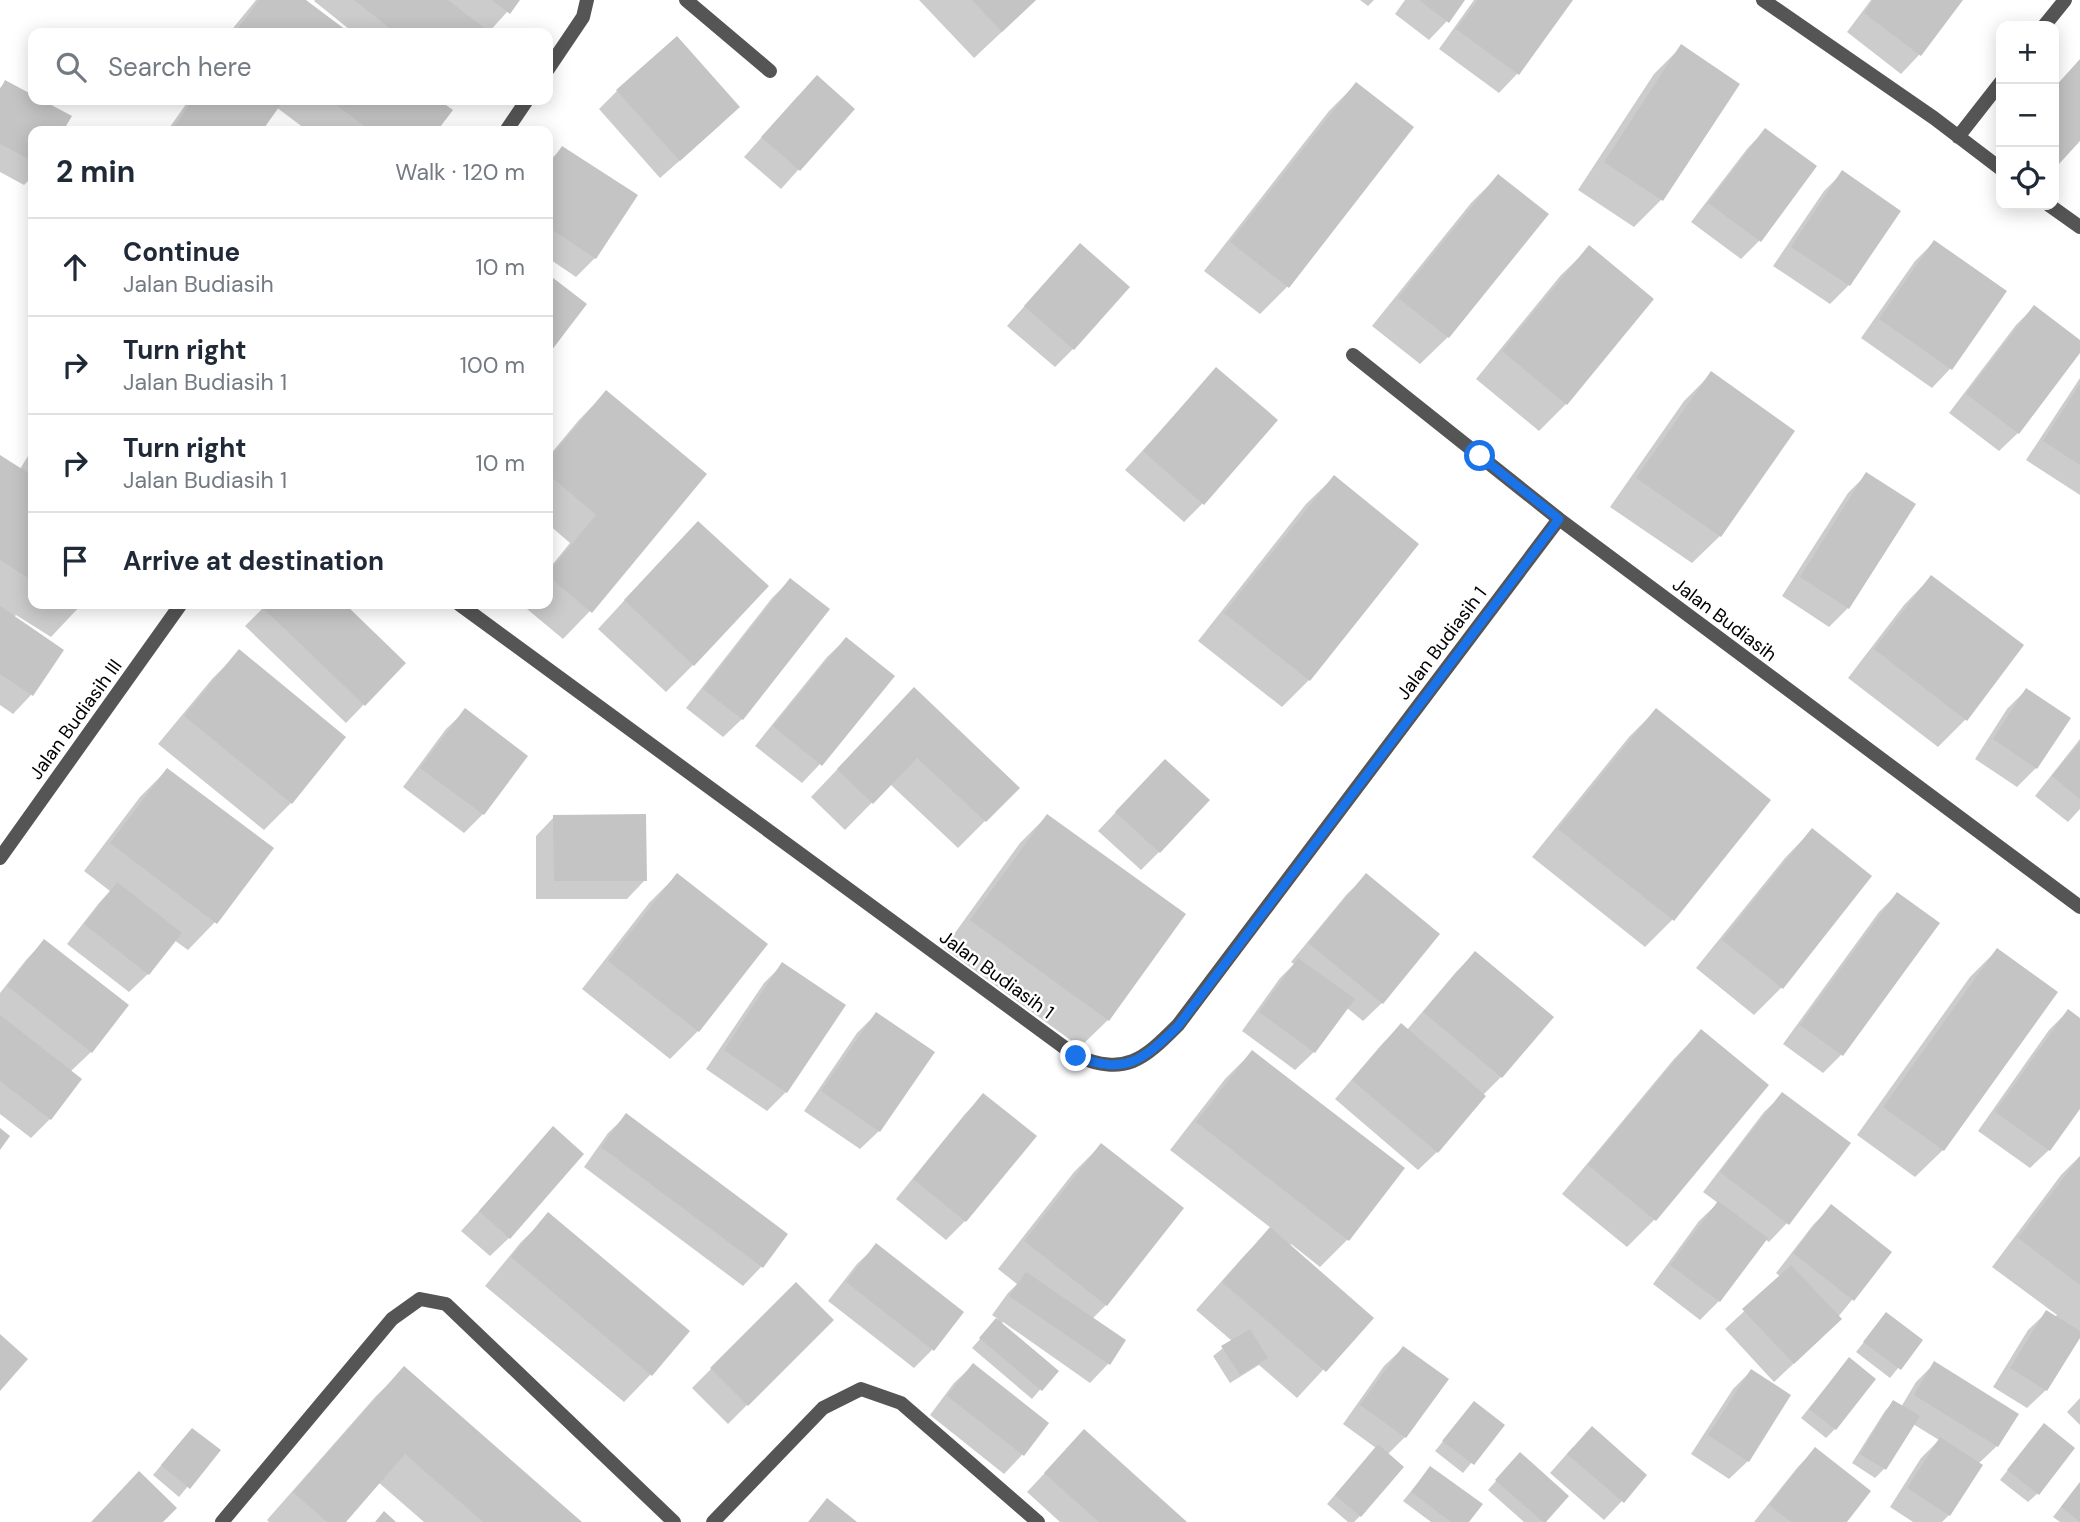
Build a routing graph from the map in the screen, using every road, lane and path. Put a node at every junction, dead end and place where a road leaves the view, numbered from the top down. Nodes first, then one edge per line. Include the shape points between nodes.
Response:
1 (587, 0) edge
2 (685, 0) edge
3 (1763, 0) edge
4 (2065, 0) edge
5 (2048, 21) edge
6 (553, 62) edge
7 (770, 71) dead end
8 (1999, 84) edge
9 (524, 105) edge
10 (509, 126) edge
11 (1958, 137) junction
12 (1996, 165) edge
13 (2056, 210) edge
14 (2080, 228) edge
15 (1353, 355) dead end
16 (1559, 519) junction
17 (177, 609) edge
18 (466, 609) edge
19 (0, 858) edge
20 (2080, 907) edge
21 (222, 1522) edge
22 (674, 1522) edge
23 (713, 1522) edge
24 (1038, 1522) edge

1 - 6 street via 583,17
2 - 7 street
3 - 11 street
4 - 5 street
8 - 11 street
9 - 10 street
11 - 12 street
13 - 14 street
15 - 16 street, Jalan Budiasih
16 - 18 street, Jalan Budiasih 1 via 1178,1026 1144,1057 1125,1065 1076,1056
16 - 20 street, Jalan Budiasih
17 - 19 street, Jalan Budiasih III
21 - 22 street via 392,1319 420,1299 446,1304
23 - 24 street via 823,1408 861,1389 901,1404

